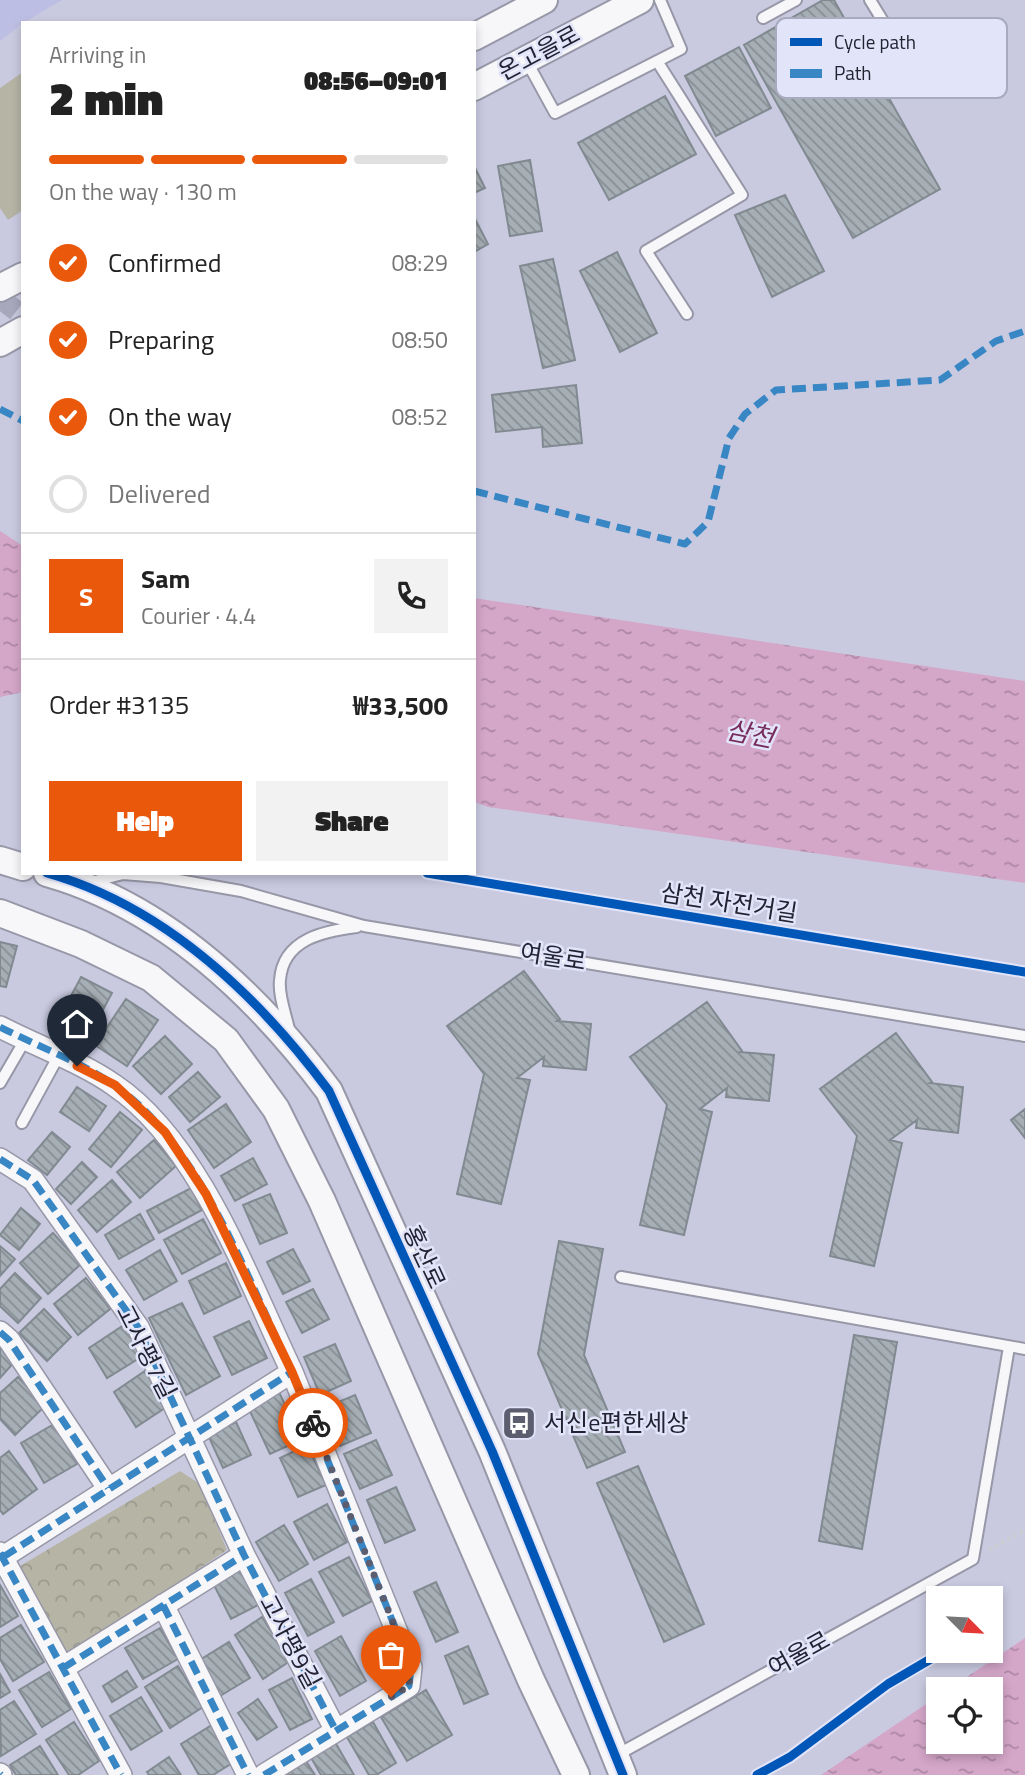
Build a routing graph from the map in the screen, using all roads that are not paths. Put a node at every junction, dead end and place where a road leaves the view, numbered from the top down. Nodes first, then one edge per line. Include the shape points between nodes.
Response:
1 (544, 0) edge
2 (640, 0) edge
3 (660, 0) edge
4 (796, 0) edge
5 (870, 0) edge
6 (762, 18) dead end
7 (881, 18) edge
8 (476, 36) edge
9 (526, 60) junction
10 (657, 61) junction
11 (476, 86) edge
12 (21, 277) edge
13 (0, 288) edge
14 (687, 314) dead end
15 (0, 860) edge
16 (21, 866) edge
17 (54, 875) edge
18 (119, 875) edge
19 (136, 875) edge
20 (84, 884) junction
21 (0, 913) edge
22 (363, 926) junction
23 (0, 1027) edge
24 (1025, 1036) edge
25 (25, 1040) junction
26 (291, 1041) junction
27 (58, 1057) junction
28 (0, 1083) edge
29 (22, 1123) dead end
30 (0, 1159) edge
31 (621, 1277) dead end
32 (4, 1336) edge
33 (1009, 1347) junction
34 (1025, 1349) edge
35 (292, 1372) junction
36 (188, 1437) junction
37 (108, 1488) junction
38 (244, 1555) junction
39 (1, 1556) edge
40 (163, 1605) junction
41 (63, 1668) junction
42 (335, 1730) junction
43 (619, 1766) edge
44 (575, 1774) edge
45 (121, 1775) edge
46 (248, 1775) edge
47 (264, 1775) edge

1 - 8 street, 온고을로
2 - 9 street, 온고을로
3 - 10 lane via 681,48
4 - 6 lane
5 - 7 lane
9 - 10 lane via 555,113
9 - 11 street, 온고을로
10 - 14 lane via 742,195 646,251
12 - 13 street
15 - 16 street
17 - 20 street, 홍산로
18 - 20 lane, 여울로
19 - 22 lane, 여울로 via 241,891
20 - 26 street, 홍산로 via 205,956
21 - 44 street via 82,944 151,978 226,1040 276,1109 322,1201
22 - 24 lane, 여울로
22 - 26 lane via 327,931 302,941 285,958 279,981
23 - 25 street
25 - 27 street
25 - 28 lane
26 - 43 street, 홍산로 via 328,1091 492,1451
27 - 29 lane
27 - 35 street via 115,1085 165,1132 206,1194
30 - 36 street, 고사평7길 via 33,1180 100,1270 138,1327
31 - 33 lane
32 - 37 street
33 - 34 lane
33 - 43 lane, 여울로 via 972,1559
35 - 36 street
35 - 42 street via 411,1667 409,1686
36 - 37 street
36 - 38 street, 고사평7길
37 - 39 street
38 - 40 street
38 - 42 street, 고사평9길
39 - 41 street
40 - 41 street
40 - 46 street
41 - 45 street
42 - 47 street
43 - 44 street, 여울로

